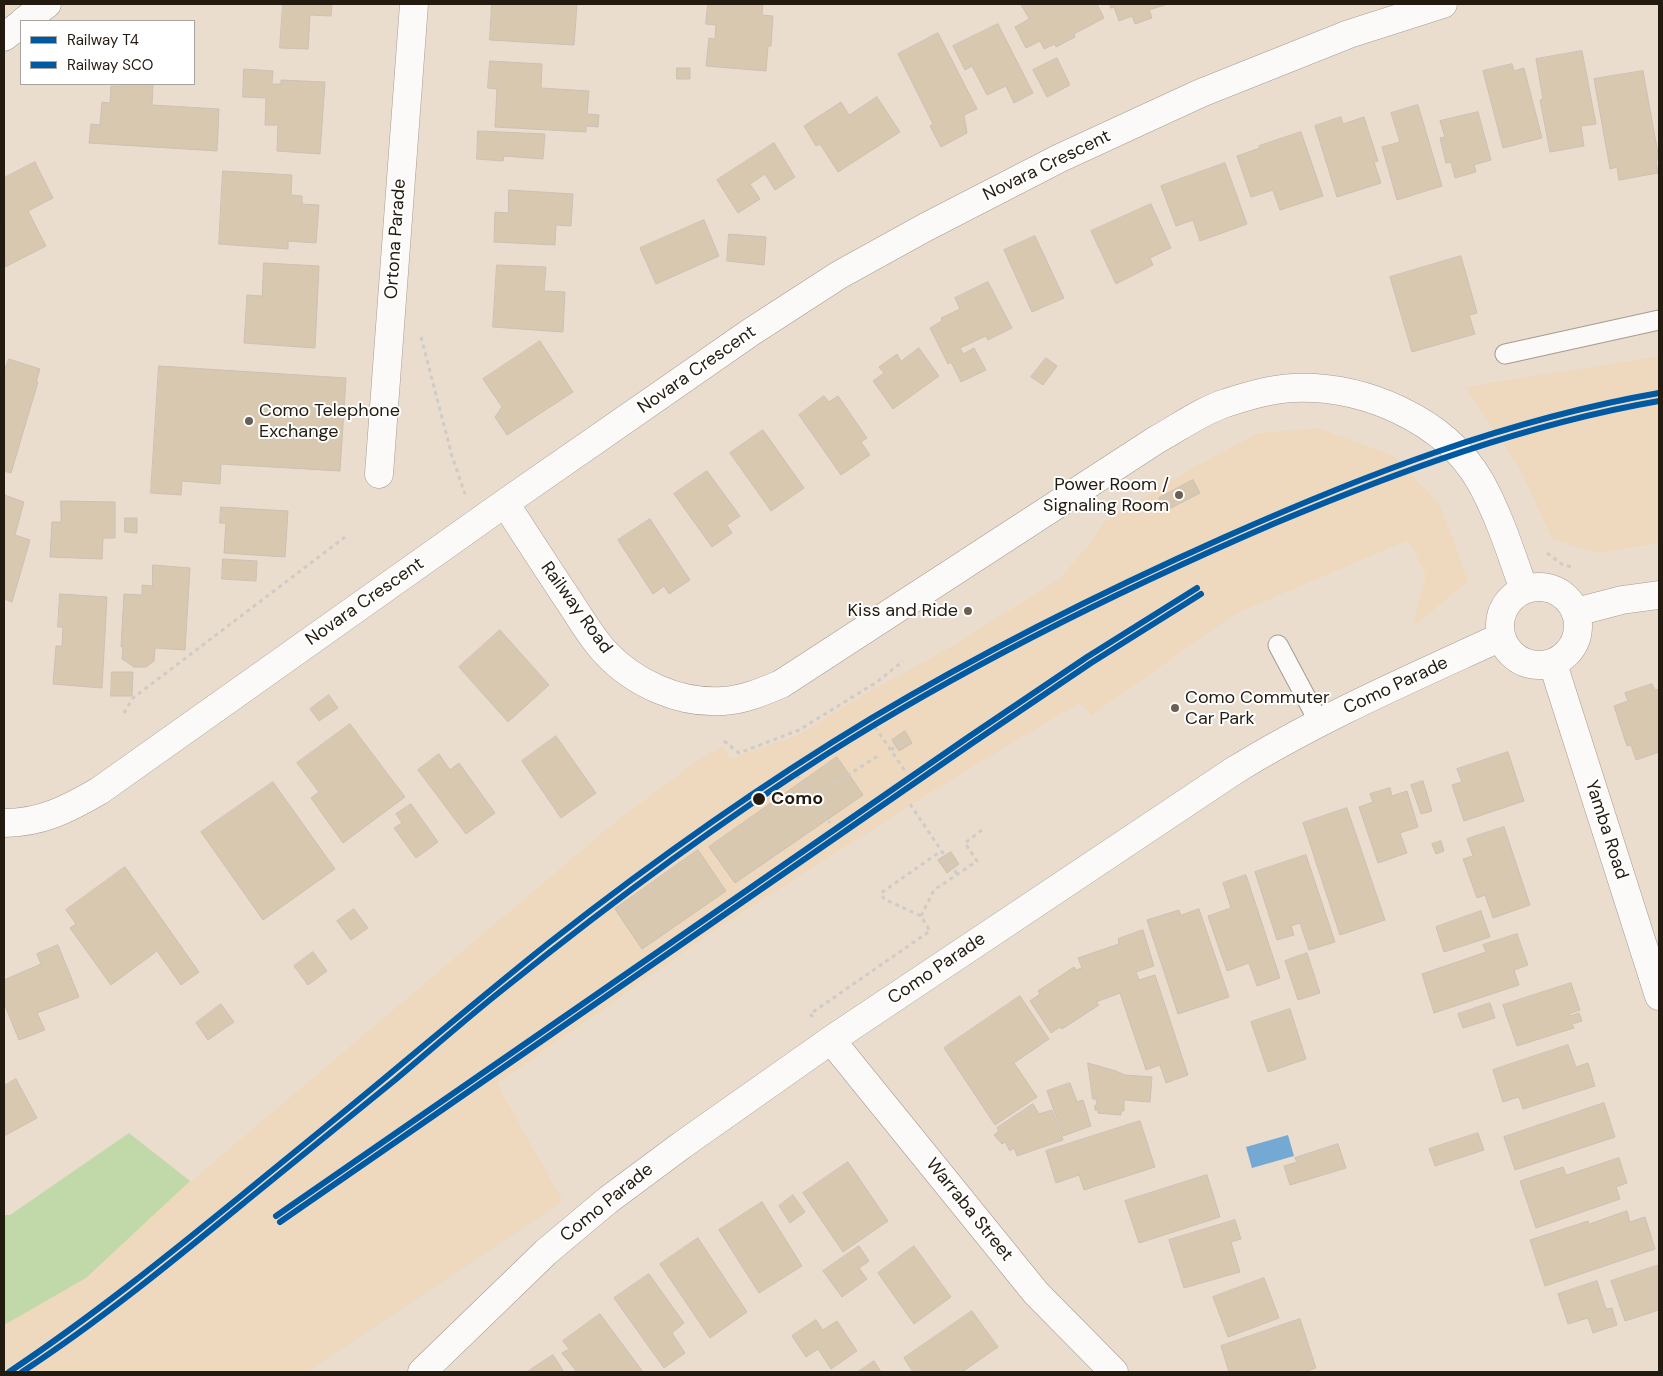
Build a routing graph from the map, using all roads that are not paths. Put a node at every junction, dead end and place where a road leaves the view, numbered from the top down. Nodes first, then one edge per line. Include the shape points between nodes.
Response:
1 (48, 4) edge
2 (414, 4) edge
3 (1443, 4) edge
4 (25, 20) edge
5 (20, 25) edge
6 (4, 37) edge
7 (1659, 320) edge
8 (1505, 354) dead end
9 (379, 474) dead end
10 (505, 503) junction
11 (1524, 590) junction
12 (1659, 595) edge
13 (1576, 612) junction
14 (1501, 637) junction
15 (1278, 645) dead end
16 (1553, 664) junction
17 (1319, 722) junction
18 (4, 823) edge
19 (1659, 996) edge
20 (831, 1040) junction
21 (422, 1372) edge
22 (1114, 1372) edge

1 - 4 street
2 - 9 street, Ortona Parade
3 - 10 street, Novara Crescent via 1349,34 1201,93 1060,158 926,227 839,275 751,332
5 - 6 street
7 - 8 lane
10 - 11 street, Railway Road via 588,629 625,670 670,694 723,701 755,695 781,684 1156,440 1224,403 1292,388 1329,389 1401,410 1431,429 1459,454 1479,480 1497,515
10 - 18 street, Novara Crescent via 99,791 45,818
11 - 13 street via 1536,587 1560,593
11 - 14 street via 1514,596 1501,614
12 - 13 street via 1622,600
13 - 16 street via 1578,636 1568,653
14 - 16 street via 1516,658 1540,666
14 - 17 street, Como Parade
15 - 17 lane
16 - 19 street, Yamba Road
17 - 20 street, Como Parade via 1232,772
20 - 21 street, Como Parade via 608,1200 546,1252
20 - 22 street, Warraba Street via 1036,1293

